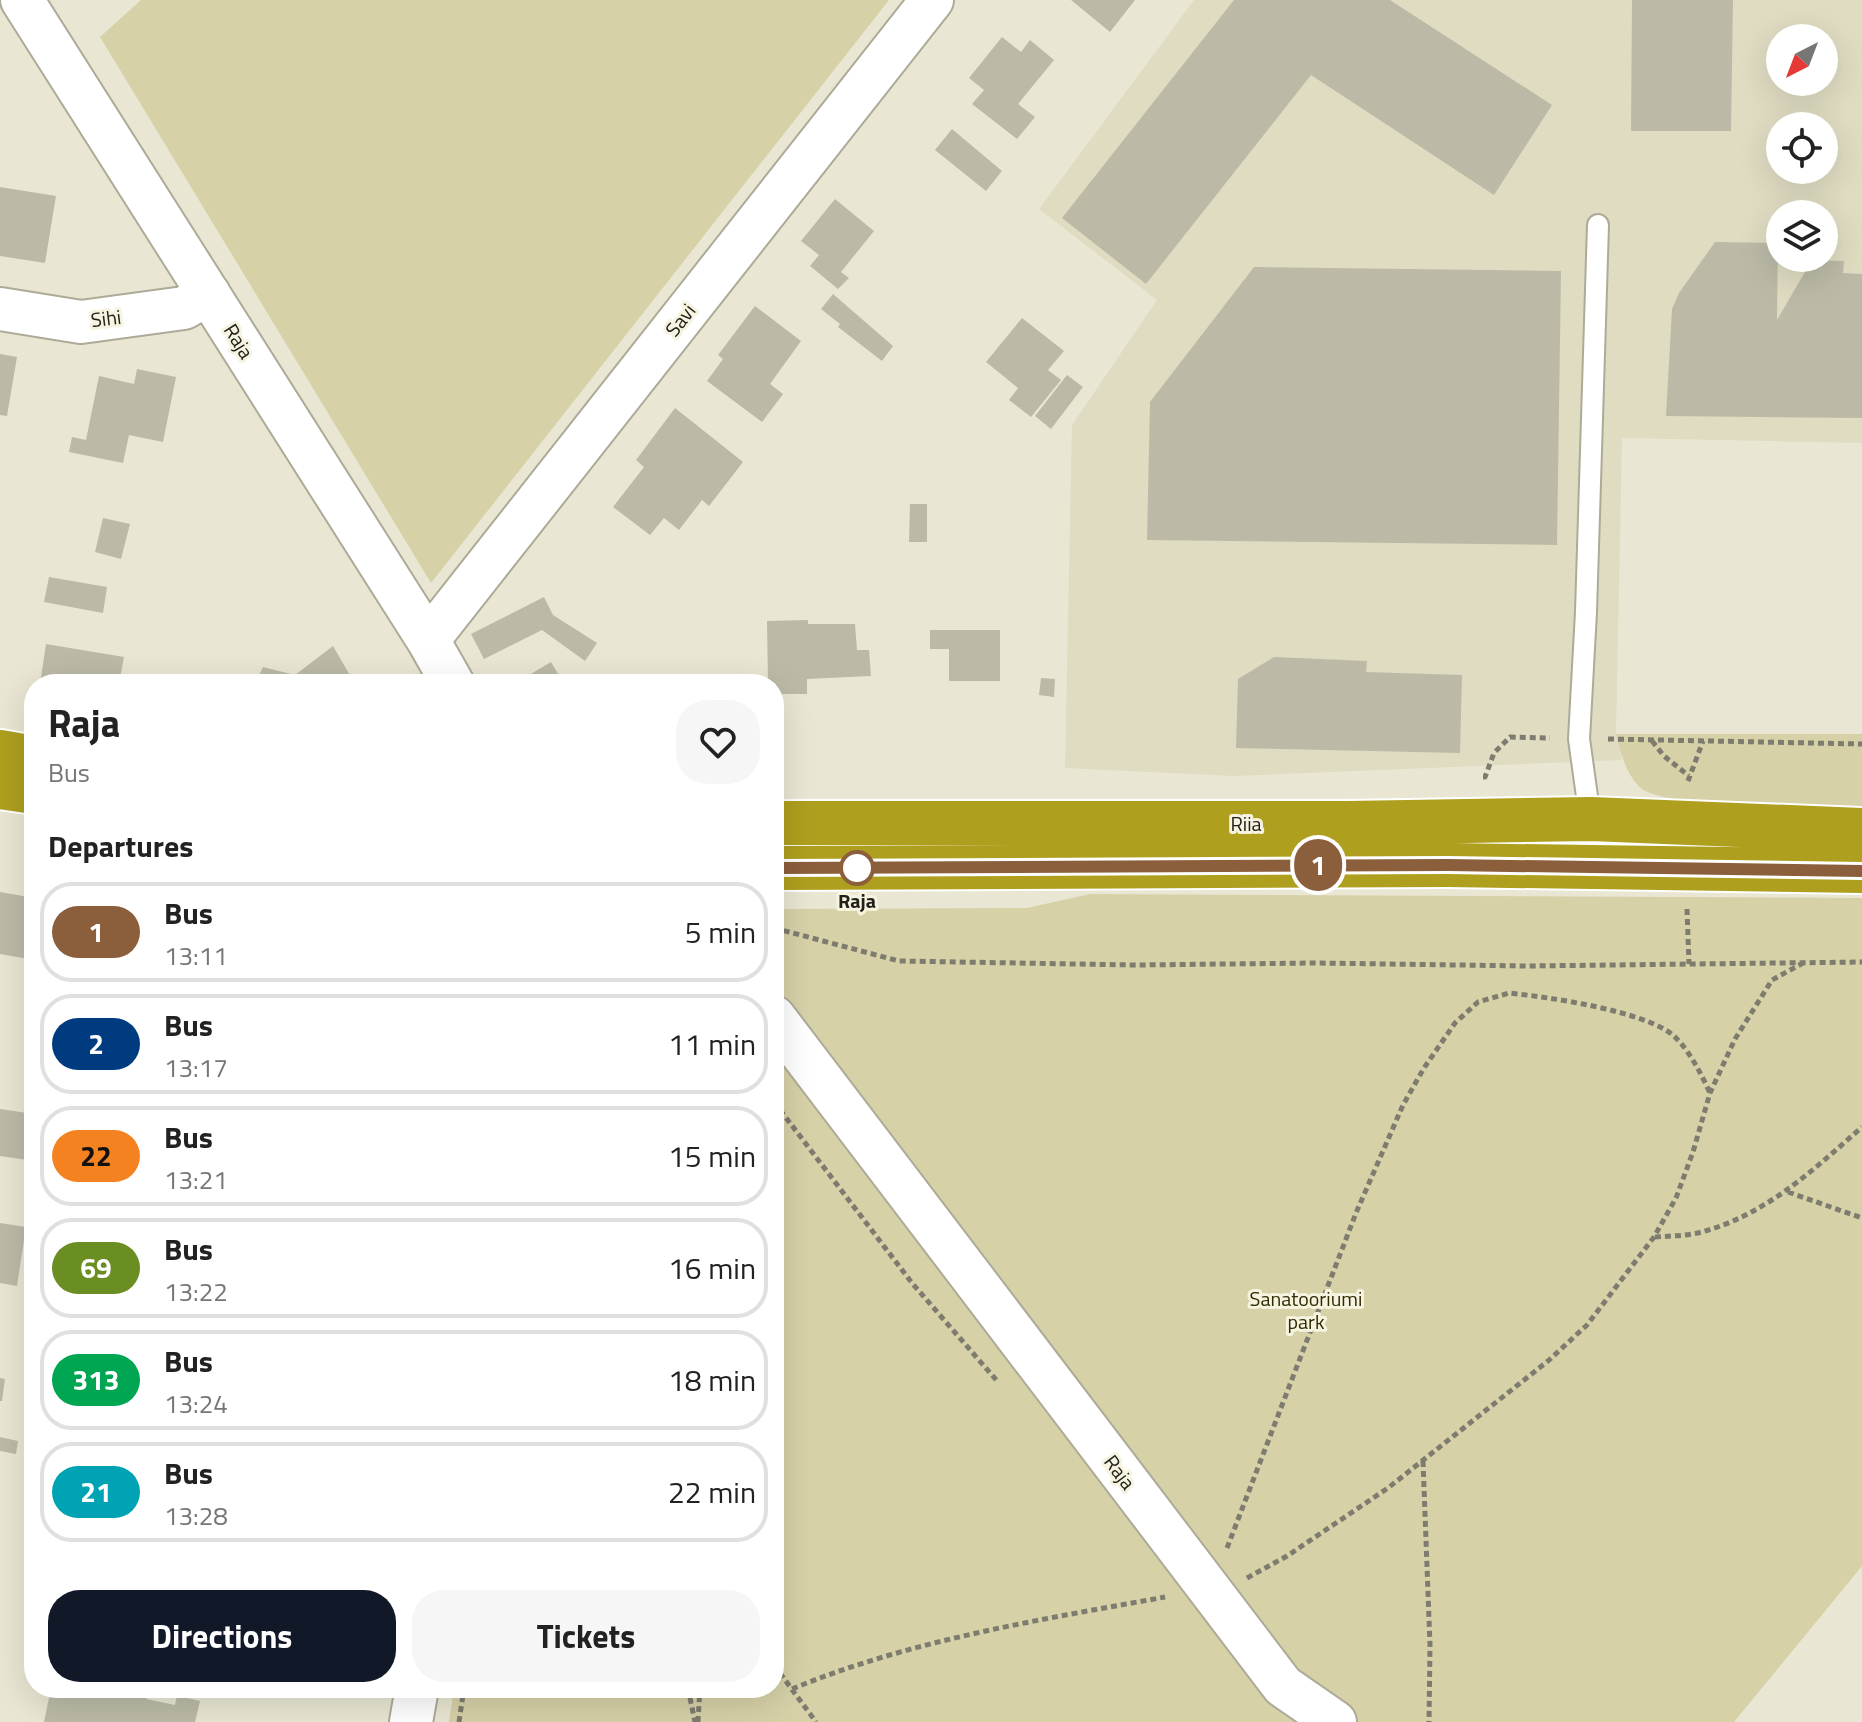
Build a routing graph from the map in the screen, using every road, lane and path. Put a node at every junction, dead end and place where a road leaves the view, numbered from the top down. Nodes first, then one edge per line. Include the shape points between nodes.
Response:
1 (22, 0) edge
2 (932, 0) edge
3 (1598, 225) dead end
4 (209, 294) junction
5 (0, 309) edge
6 (428, 640) junction
7 (447, 674) edge
8 (1579, 739) junction
9 (1651, 740) junction
10 (1703, 741) junction
11 (1862, 744) edge
12 (0, 752) edge
13 (24, 756) edge
14 (1689, 776) junction
15 (1470, 777) dead end
16 (0, 787) edge
17 (1688, 787) dead end
18 (24, 791) edge
19 (1591, 819) junction
20 (784, 823) edge
21 (1862, 830) edge
22 (784, 868) edge
23 (1597, 868) junction
24 (1862, 871) edge
25 (1687, 905) dead end
26 (784, 931) edge
27 (1862, 962) edge
28 (1803, 963) junction
29 (1689, 964) junction
30 (784, 1030) edge
31 (1710, 1093) junction
32 (1862, 1127) edge
33 (1787, 1191) junction
34 (1862, 1218) edge
35 (1654, 1237) junction
36 (1423, 1461) junction
37 (1210, 1590) junction
38 (784, 1678) edge
39 (792, 1689) junction
40 (415, 1698) edge
41 (463, 1698) edge
42 (690, 1698) edge
43 (699, 1698) edge
44 (411, 1722) edge
45 (459, 1722) edge
46 (696, 1722) edge
47 (816, 1722) edge
48 (1335, 1722) edge
49 (1429, 1722) edge

1 - 4 street, Raja
2 - 6 street, Savi
3 - 8 lane
4 - 5 street, Sihi via 184,308 81,322
4 - 6 street, Raja
6 - 7 street, Raja
8 - 9 path
8 - 15 path via 1510,737 1494,753 1485,777
8 - 19 lane
9 - 10 path
9 - 14 path
10 - 11 path
10 - 14 path
12 - 13 highway
14 - 17 path
16 - 18 highway
19 - 20 highway, Riia
19 - 21 highway, Riia
19 - 23 lane
22 - 23 highway
23 - 24 highway
25 - 29 path
26 - 29 path via 899,961
27 - 28 path
28 - 29 path
28 - 31 path via 1772,980 1735,1039
30 - 37 street, Raja
31 - 35 path via 1676,1198
31 - 37 path via 1675,1037 1644,1019 1509,993 1465,1012 1424,1068 1385,1144
32 - 33 path
33 - 34 path
33 - 35 path via 1727,1223
35 - 36 path via 1587,1325
36 - 37 path via 1287,1556 1226,1588
36 - 49 path
37 - 39 path via 986,1631 833,1672
37 - 48 street, Raja via 1283,1686
38 - 39 path
39 - 47 path
40 - 44 street
41 - 45 path
42 - 46 path
43 - 46 path

